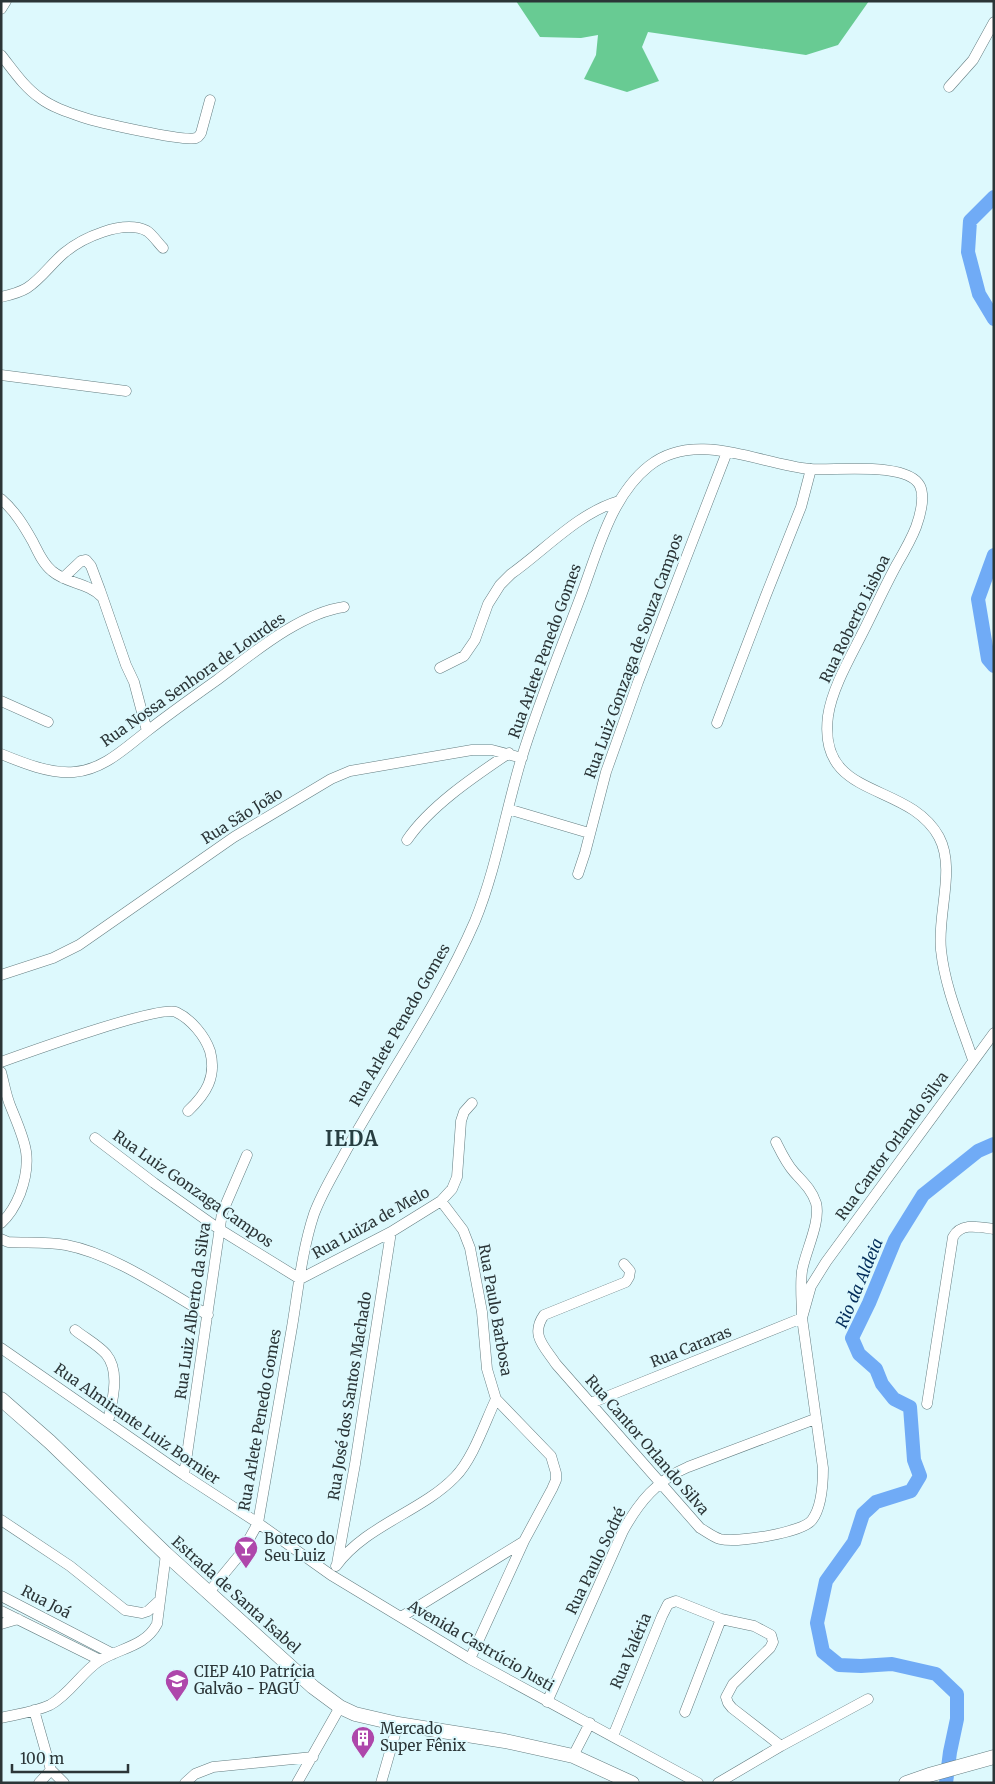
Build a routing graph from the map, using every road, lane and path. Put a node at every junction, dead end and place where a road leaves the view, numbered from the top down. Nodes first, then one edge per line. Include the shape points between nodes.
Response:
1 (6, 1) edge
2 (1, 9) edge
3 (994, 22) edge
4 (1, 55) edge
5 (949, 87) dead end
6 (210, 100) dead end
7 (162, 248) dead end
8 (1, 297) edge
9 (1, 375) edge
10 (126, 391) dead end
11 (727, 452) junction
12 (811, 469) junction
13 (922, 490) joint
14 (1, 499) edge
15 (619, 500) junction
16 (63, 578) junction
17 (104, 598) junction
18 (344, 608) dead end
19 (440, 668) dead end
20 (1, 701) edge
21 (48, 722) dead end
22 (717, 723) dead end
23 (147, 731) junction
24 (509, 753) junction
25 (1, 754) edge
26 (522, 758) junction
27 (508, 809) junction
28 (590, 833) junction
29 (408, 840) dead end
30 (578, 874) dead end
31 (1, 975) edge
32 (994, 1033) edge
33 (973, 1060) junction
34 (1, 1062) edge
35 (1, 1072) edge
36 (472, 1103) dead end
37 (188, 1111) dead end
38 (95, 1138) dead end
39 (776, 1142) dead end
40 (247, 1155) dead end
41 (441, 1201) junction
42 (1, 1223) edge
43 (219, 1229) junction
44 (994, 1229) edge
45 (391, 1232) junction
46 (1, 1239) edge
47 (624, 1264) dead end
48 (300, 1279) junction
49 (208, 1315) junction
50 (802, 1318) junction
51 (75, 1330) dead end
52 (1, 1348) edge
53 (1, 1399) edge
54 (496, 1399) junction
55 (591, 1404) junction
56 (927, 1404) dead end
57 (816, 1419) junction
58 (108, 1422) junction
59 (184, 1475) junction
60 (660, 1483) junction
61 (1, 1520) edge
62 (258, 1523) junction
63 (524, 1541) junction
64 (166, 1554) junction
65 (338, 1564) junction
66 (331, 1575) junction
67 (210, 1592) junction
68 (1, 1596) edge
69 (160, 1600) junction
70 (1, 1611) edge
71 (401, 1617) junction
72 (18, 1619) junction
73 (721, 1619) junction
74 (1, 1624) edge
75 (74, 1640) junction
76 (113, 1654) junction
77 (470, 1659) junction
78 (100, 1660) junction
79 (868, 1699) dead end
80 (547, 1702) junction
81 (340, 1707) junction
82 (34, 1710) junction
83 (685, 1712) dead end
84 (1, 1718) edge
85 (590, 1723) junction
86 (398, 1724) junction
87 (613, 1736) junction
88 (781, 1746) junction
89 (313, 1756) junction
90 (573, 1756) junction
91 (994, 1757) edge
92 (51, 1770) junction
93 (39, 1783) edge
94 (64, 1783) edge
95 (185, 1783) edge
96 (297, 1783) edge
97 (381, 1783) edge
98 (632, 1783) edge
99 (698, 1783) edge
100 (718, 1783) edge
101 (906, 1783) edge

1 - 2 street
3 - 5 street via 973,60
4 - 6 street via 26,87 40,98 56,108 106,123 174,137 198,138
7 - 8 street via 141,229 111,230 81,240 29,286
9 - 10 street
11 - 12 street, Rua Arlete Penedo Gomes
11 - 15 street, Rua Arlete Penedo Gomes via 685,449 669,453 645,469
11 - 28 street, Rua Luiz Gonzaga de Souza Campos via 618,737
12 - 13 street, Rua Arlete Penedo Gomes via 862,469 905,474
12 - 22 street via 801,507
13 - 33 street, Rua Roberto Lisboa via 920,514 910,542 844,671 828,712 827,737 831,757 838,768 923,816 943,844 946,873 940,942 944,977
14 - 16 street via 12,509 44,563
15 - 19 street via 583,517 511,574 488,604 475,640 464,656
15 - 26 street, Rua Arlete Penedo Gomes
16 - 17 street via 95,590
16 - 17 street via 86,560
17 - 23 street via 134,682
18 - 23 street, Rua Nossa Senhora de Lourdes via 297,625 259,648
20 - 21 street
23 - 25 street, Rua Nossa Senhora de Lourdes via 117,756 76,772 51,770
24 - 26 street, Rua São João
24 - 29 street via 425,817
24 - 31 street, Rua São João via 472,750 350,771 330,779 234,837 79,945 53,958
26 - 27 street, Rua Arlete Penedo Gomes
27 - 28 street
27 - 48 street, Rua Arlete Penedo Gomes via 475,921 436,1000 367,1113 322,1196 314,1213
28 - 30 street, Rua Luiz Gonzaga de Souza Campos
32 - 33 street, Rua Cantor Orlando Silva
33 - 50 street, Rua Cantor Orlando Silva via 826,1262 811,1286
34 - 37 street via 157,1012 175,1012 200,1033 213,1062 210,1082 198,1102
35 - 42 street via 24,1136 28,1157 17,1202
36 - 41 street, Rua Luiza de Melo via 461,1121 457,1178
38 - 43 street, Rua Luiz Gonzaga Campos
39 - 50 street via 816,1204 815,1225 802,1273
40 - 43 street, Rua Luiz Alberto da Silva via 222,1213
41 - 45 street, Rua Luiza de Melo
41 - 54 street, Rua Paulo Barbosa via 463,1230 470,1248 488,1369
43 - 48 street, Rua Luiz Gonzaga Campos
43 - 49 street, Rua Luiz Alberto da Silva
44 - 56 street via 965,1227 956,1231 953,1237
45 - 48 street, Rua Luiza de Melo
45 - 65 street, Rua José dos Santos Machado
46 - 49 street via 66,1245 92,1253 130,1270
47 - 55 street, Rua Cantor Orlando Silva via 630,1271 626,1282 552,1310 539,1322 539,1340
48 - 62 street, Rua Arlete Penedo Gomes
49 - 59 street, Rua Luiz Alberto da Silva
50 - 55 street, Rua Cararas
50 - 57 street, Rua Cantor Orlando Silva
51 - 58 street via 105,1353 112,1365 114,1380
52 - 58 street, Rua Almirante Luiz Bornier
53 - 64 main road, Estrada de Santa Isabel
54 - 63 street, Rua Paulo Barbosa via 551,1456 556,1473 556,1480
54 - 65 street via 467,1461 456,1476 366,1538
55 - 60 street, Rua Cantor Orlando Silva
57 - 60 street, Rua Paulo Sodré via 688,1467
57 - 60 street, Rua Cantor Orlando Silva via 823,1489 812,1520 795,1530 741,1540 713,1537 700,1528
58 - 59 street, Rua Almirante Luiz Bornier
59 - 62 street, Rua Almirante Luiz Bornier
60 - 80 street, Rua Paulo Sodré via 638,1507 624,1531
61 - 69 street via 70,1566 126,1610 142,1613
62 - 66 street, Avenida Castrúcio Justi
62 - 67 street, Rua Arlete Penedo Gomes via 242,1552
63 - 71 street
63 - 77 street, Rua Paulo Barbosa
64 - 67 main road, Estrada de Santa Isabel
64 - 69 street
65 - 66 street
66 - 71 street, Avenida Castrúcio Justi
67 - 81 main road, Estrada de Santa Isabel via 313,1687
68 - 75 street, Rua Joá
69 - 76 street via 157,1624 152,1632 129,1648
70 - 72 street, Rua Joá
71 - 77 street, Avenida Castrúcio Justi
72 - 74 street
72 - 75 street, Rua Joá
73 - 83 street
73 - 87 street, Rua Valéria via 679,1602 668,1604
73 - 88 street, Rua Valéria via 754,1626 771,1635 773,1642 770,1648 733,1684 726,1696 732,1708
75 - 76 street, Rua Joá
75 - 78 street, Rua Joá
76 - 78 street
77 - 80 street, Avenida Castrúcio Justi
78 - 82 street via 58,1700
79 - 88 street
80 - 85 street, Avenida Castrúcio Justi
81 - 86 main road, Estrada de Santa Isabel
81 - 89 street
82 - 84 street
82 - 92 street
85 - 87 street, Avenida Castrúcio Justi
85 - 90 street
86 - 90 main road, Estrada de Santa Isabel via 505,1741
86 - 97 street
87 - 99 street, Avenida Castrúcio Justi
88 - 100 street
89 - 95 street via 213,1767 195,1774
89 - 96 street
90 - 98 main road, Estrada de Santa Isabel
91 - 101 main road
92 - 93 street
92 - 94 street

